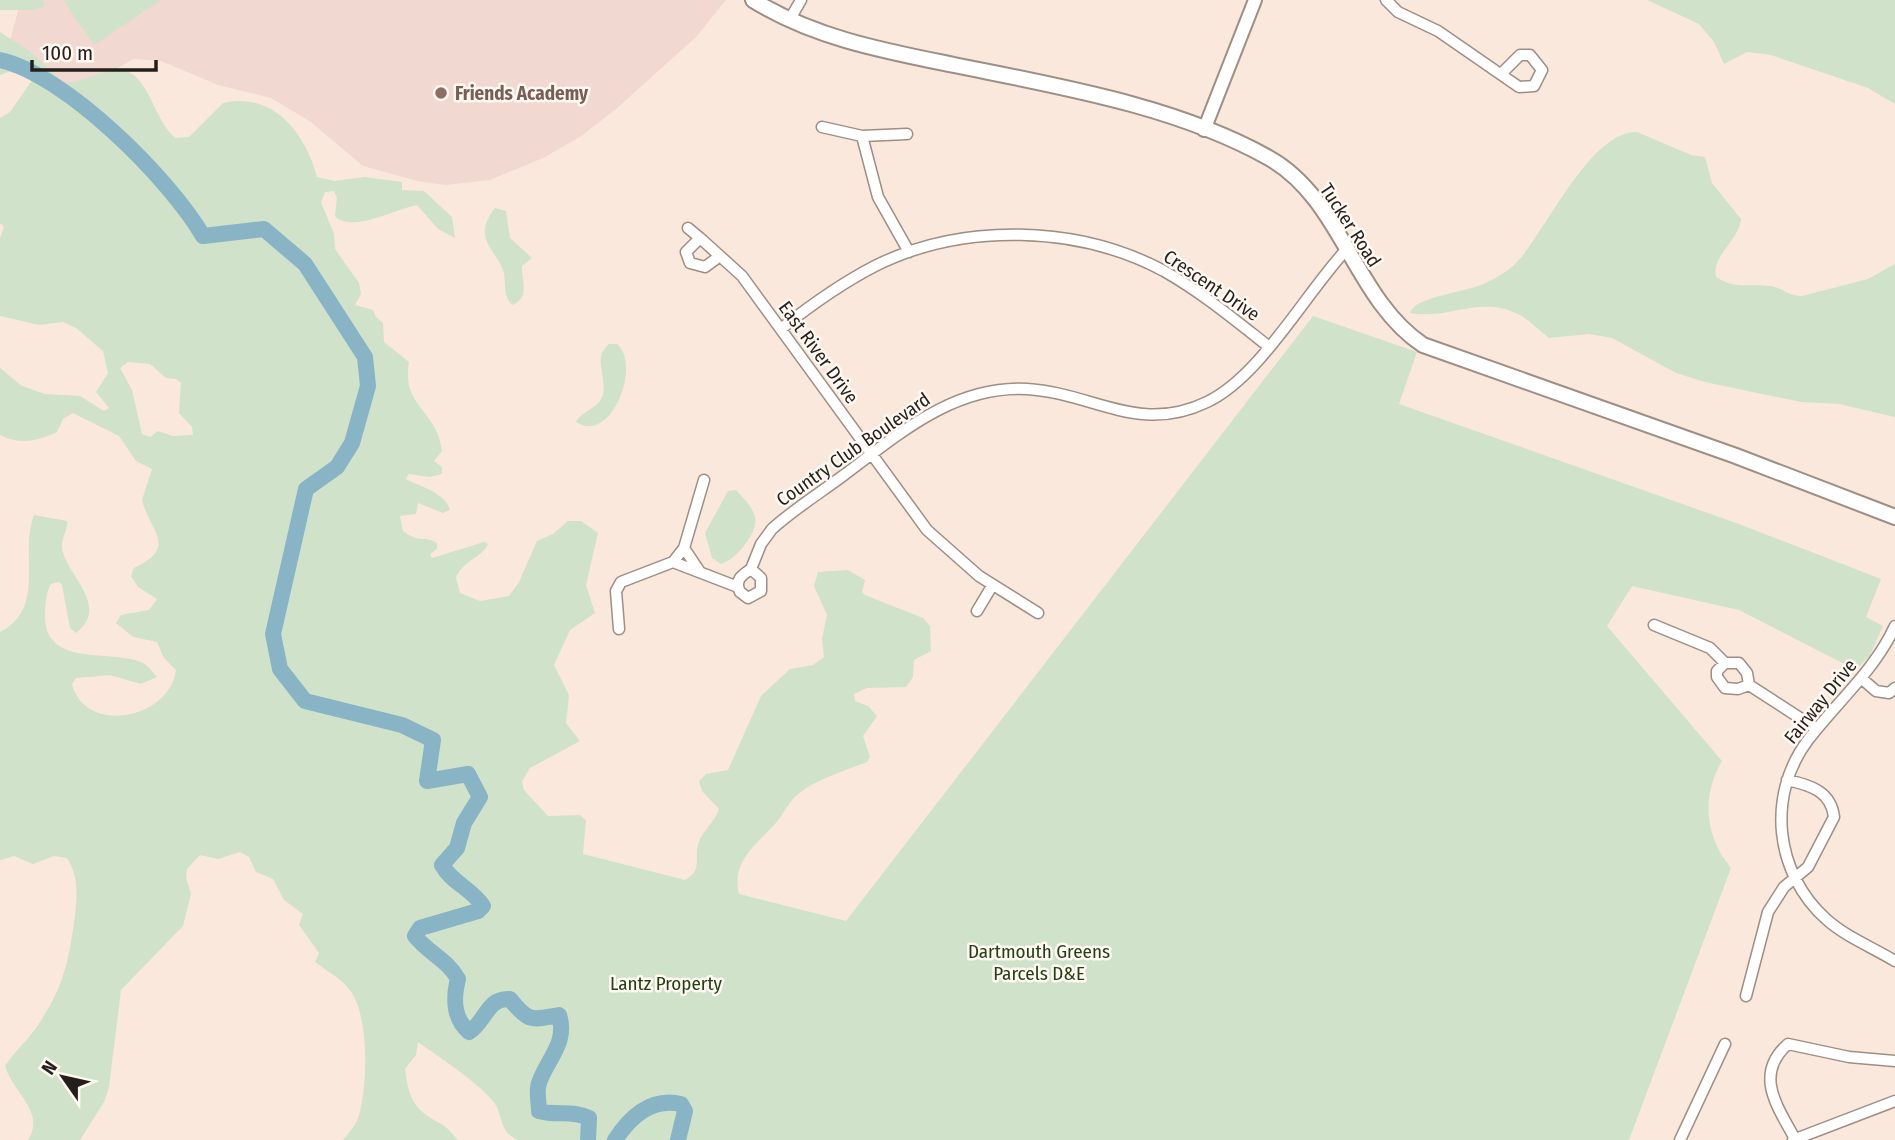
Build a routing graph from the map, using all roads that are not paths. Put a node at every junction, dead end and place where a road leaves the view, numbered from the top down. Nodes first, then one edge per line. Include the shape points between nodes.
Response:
1 (753, 0) edge
2 (802, 0) edge
3 (1255, 0) edge
4 (1386, 0) edge
5 (790, 19) junction
6 (1501, 74) dead end
7 (822, 127) dead end
8 (1205, 130) junction
9 (906, 134) dead end
10 (862, 136) junction
11 (688, 228) dead end
12 (700, 238) junction
13 (1346, 250) junction
14 (909, 252) junction
15 (720, 256) junction
16 (782, 328) junction
17 (1268, 346) junction
18 (872, 454) junction
19 (704, 480) dead end
20 (1895, 517) edge
21 (684, 548) junction
22 (673, 562) junction
23 (751, 569) junction
24 (700, 572) junction
25 (738, 586) junction
26 (992, 586) junction
27 (977, 611) dead end
28 (1038, 613) dead end
29 (1654, 625) dead end
30 (1895, 627) edge
31 (620, 629) dead end
32 (1725, 663) junction
33 (1861, 678) junction
34 (1748, 685) junction
35 (1895, 688) edge
36 (1817, 729) junction
37 (1787, 780) junction
38 (1794, 877) junction
39 (1895, 961) edge
40 (1746, 996) dead end
41 (1725, 1044) dead end
42 (1895, 1061) edge
43 (1895, 1101) edge
44 (1794, 1139) edge
45 (1680, 1140) edge

1 - 5 main road, Tucker Road
2 - 5 street
3 - 8 street
4 - 6 street via 1398,12 1431,26
5 - 8 main road, Tucker Road via 872,48 1108,98
7 - 10 street
8 - 13 main road, Tucker Road via 1259,153 1289,172
9 - 10 street
10 - 14 street via 878,197
11 - 12 street, East River Drive
12 - 15 street, East River Drive
12 - 15 street via 686,252 691,265 705,267
13 - 17 street, Country Club Boulevard
13 - 20 main road, Tucker Road via 1392,320 1431,349
14 - 16 street, Crescent Drive via 852,279
14 - 17 street, Crescent Drive via 996,235 1104,247 1175,278
15 - 16 street, East River Drive via 742,276
16 - 18 street, East River Drive
17 - 18 street, Country Club Boulevard via 1235,384 1185,411 1140,415 1043,391 989,390 941,408
18 - 23 street, Country Club Boulevard via 776,525 761,544
18 - 26 street, East River Drive via 927,530
19 - 21 street
21 - 22 street
21 - 24 street
22 - 24 street
22 - 31 street via 621,582 616,591
23 - 25 street, Country Club Boulevard via 740,577
23 - 25 street via 761,578 760,592 747,597
24 - 25 street
26 - 27 street
26 - 28 street, East River Drive
29 - 32 street via 1710,648
30 - 33 street, Fairway Drive
32 - 34 street via 1745,667
32 - 34 street via 1717,671 1721,685 1731,690
33 - 35 street via 1876,691 1889,693
33 - 36 street, Fairway Drive
34 - 36 street
36 - 37 street, Fairway Drive via 1797,755
37 - 38 street, Fairway Drive via 1781,830
37 - 38 street via 1822,792 1834,817 1808,867
38 - 39 street, Fairway Drive via 1834,926
38 - 40 street via 1768,912
41 - 45 street
42 - 44 street via 1787,1044 1773,1070 1770,1088
43 - 44 street

